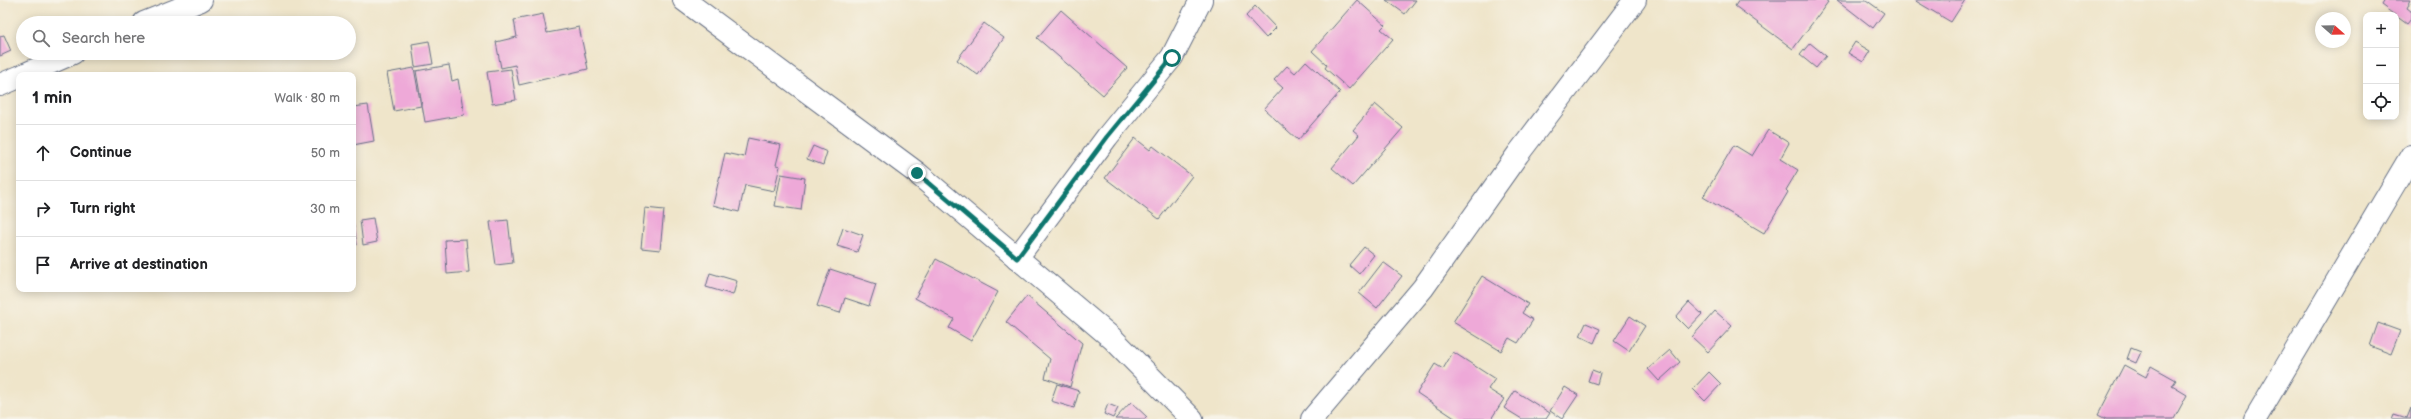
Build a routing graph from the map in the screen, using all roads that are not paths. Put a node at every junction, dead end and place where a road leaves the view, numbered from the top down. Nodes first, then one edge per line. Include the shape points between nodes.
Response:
1 (201, 0) edge
2 (684, 0) edge
3 (1201, 0) edge
4 (1635, 0) edge
5 (161, 16) edge
6 (57, 60) edge
7 (30, 72) edge
8 (16, 78) edge
9 (0, 85) edge
10 (2411, 156) edge
11 (1017, 258) junction
12 (1192, 419) edge
13 (1312, 419) edge
14 (2255, 419) edge

1 - 5 street
2 - 11 street via 917,173
3 - 11 street via 1172,58 1107,137
4 - 13 street via 1518,154 1423,288
6 - 7 street
8 - 9 street
10 - 14 street
11 - 12 street via 1113,339

